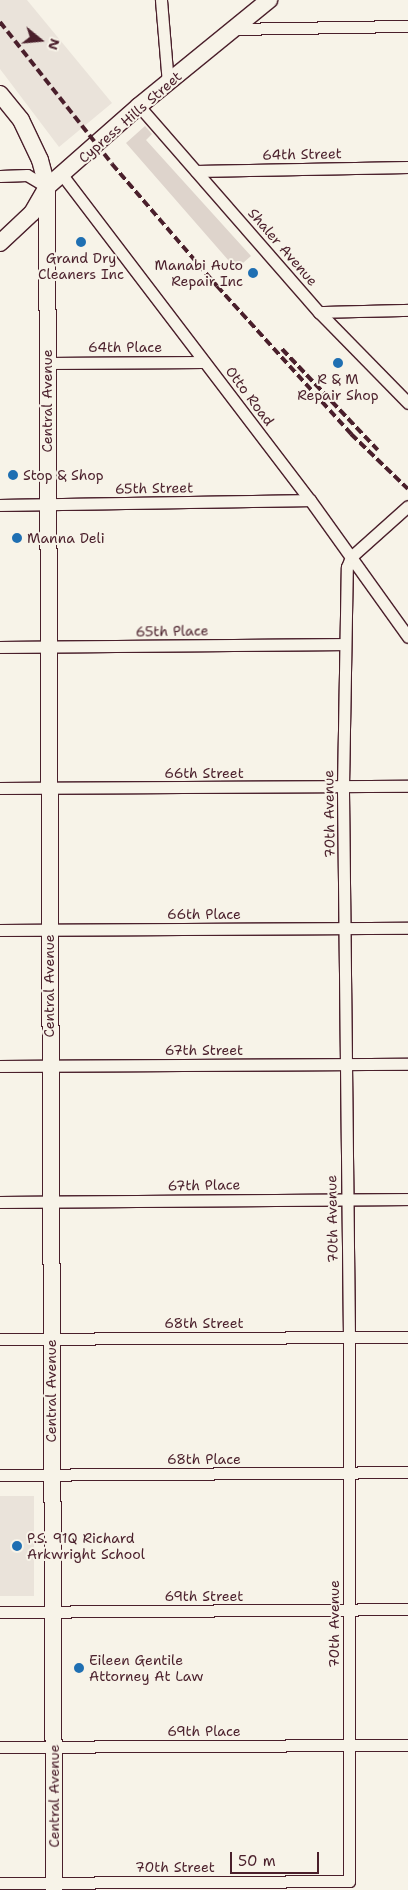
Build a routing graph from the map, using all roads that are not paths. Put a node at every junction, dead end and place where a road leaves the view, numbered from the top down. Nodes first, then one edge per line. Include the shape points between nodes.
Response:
1 (162, 0) edge
2 (269, 0) edge
3 (408, 26) edge
4 (232, 29) junction
5 (168, 83) junction
6 (0, 94) edge
7 (139, 106) junction
8 (408, 168) edge
9 (196, 171) junction
10 (0, 176) edge
11 (62, 176) junction
12 (48, 187) junction
13 (0, 243) edge
14 (408, 310) edge
15 (319, 312) junction
16 (204, 362) junction
17 (47, 363) junction
18 (408, 403) edge
19 (310, 500) junction
20 (0, 505) edge
21 (46, 505) junction
22 (408, 506) edge
23 (351, 558) junction
24 (408, 638) edge
25 (345, 644) junction
26 (0, 647) edge
27 (47, 647) junction
28 (408, 786) edge
29 (343, 787) junction
30 (0, 788) edge
31 (48, 788) junction
32 (345, 928) junction
33 (408, 928) edge
34 (0, 930) edge
35 (49, 930) junction
36 (408, 1064) edge
37 (346, 1065) junction
38 (0, 1066) edge
39 (49, 1066) junction
40 (346, 1199) junction
41 (408, 1199) edge
42 (0, 1202) edge
43 (50, 1202) junction
44 (349, 1337) junction
45 (408, 1337) edge
46 (51, 1338) junction
47 (0, 1339) edge
48 (348, 1472) junction
49 (408, 1472) edge
50 (0, 1475) edge
51 (52, 1475) junction
52 (408, 1609) edge
53 (349, 1610) junction
54 (0, 1612) edge
55 (52, 1612) junction
56 (350, 1745) junction
57 (408, 1745) edge
58 (0, 1747) edge
59 (54, 1747) junction
60 (349, 1882) joint
61 (0, 1883) edge
62 (54, 1887) edge

1 - 5 street
2 - 4 main road, Cypress Hills Street
3 - 4 street
4 - 5 main road, Cypress Hills Street
5 - 7 main road, Cypress Hills Street
6 - 12 main road, Central Avenue via 20,120 40,160
7 - 9 street, Shaler Avenue
7 - 11 main road, Cypress Hills Street
8 - 9 street, 64th Street
9 - 15 street, Shaler Avenue
10 - 12 street via 27,175
11 - 12 main road, Cypress Hills Street
11 - 16 street, Otto Road
12 - 13 main road, Cypress Hills Street via 32,213
12 - 17 main road, Central Avenue
14 - 15 street
15 - 18 street, Shaler Avenue
16 - 17 street, 64th Place
16 - 19 street, Otto Road
17 - 21 main road, Central Avenue
19 - 21 street, 65th Street
19 - 23 street, Otto Road
20 - 21 street, 65th Street
21 - 27 main road, Central Avenue
22 - 23 street
23 - 24 street, Otto Road
23 - 25 street, 70th Avenue via 347,567
25 - 27 street, 65th Place
25 - 29 street, 70th Avenue
26 - 27 street, 65th Place
27 - 31 main road, Central Avenue
28 - 29 street, 66th Street
29 - 31 street, 66th Street
29 - 32 street, 70th Avenue
30 - 31 street, 66th Street
31 - 35 main road, Central Avenue
32 - 33 street, 66th Place
32 - 35 street, 66th Place
32 - 37 street, 70th Avenue
34 - 35 street, 66th Place
35 - 39 main road, Central Avenue
36 - 37 street, 67th Street
37 - 39 street, 67th Street
37 - 40 street, 70th Avenue
38 - 39 street, 67th Street
39 - 43 main road, Central Avenue
40 - 41 street, 67th Place
40 - 43 street, 67th Place
40 - 44 street, 70th Avenue
42 - 43 street, 67th Place
43 - 46 main road, Central Avenue
44 - 45 street, 68th Street
44 - 46 street, 68th Street
44 - 48 street, 70th Avenue
46 - 47 street, 68th Street
46 - 51 main road, Central Avenue
48 - 49 street, 68th Place
48 - 51 street, 68th Place
48 - 53 street, 70th Avenue
50 - 51 street, 68th Place
51 - 55 main road, Central Avenue
52 - 53 street, 69th Street
53 - 55 street, 69th Street
53 - 56 street, 70th Avenue
54 - 55 street, 69th Street
55 - 59 main road, Central Avenue
56 - 57 street, 69th Place
56 - 59 street, 69th Place
56 - 60 street, 70th Avenue
58 - 59 street, 69th Place
59 - 62 main road, Central Avenue
60 - 62 street, 70th Street
61 - 62 street, 70th Street

